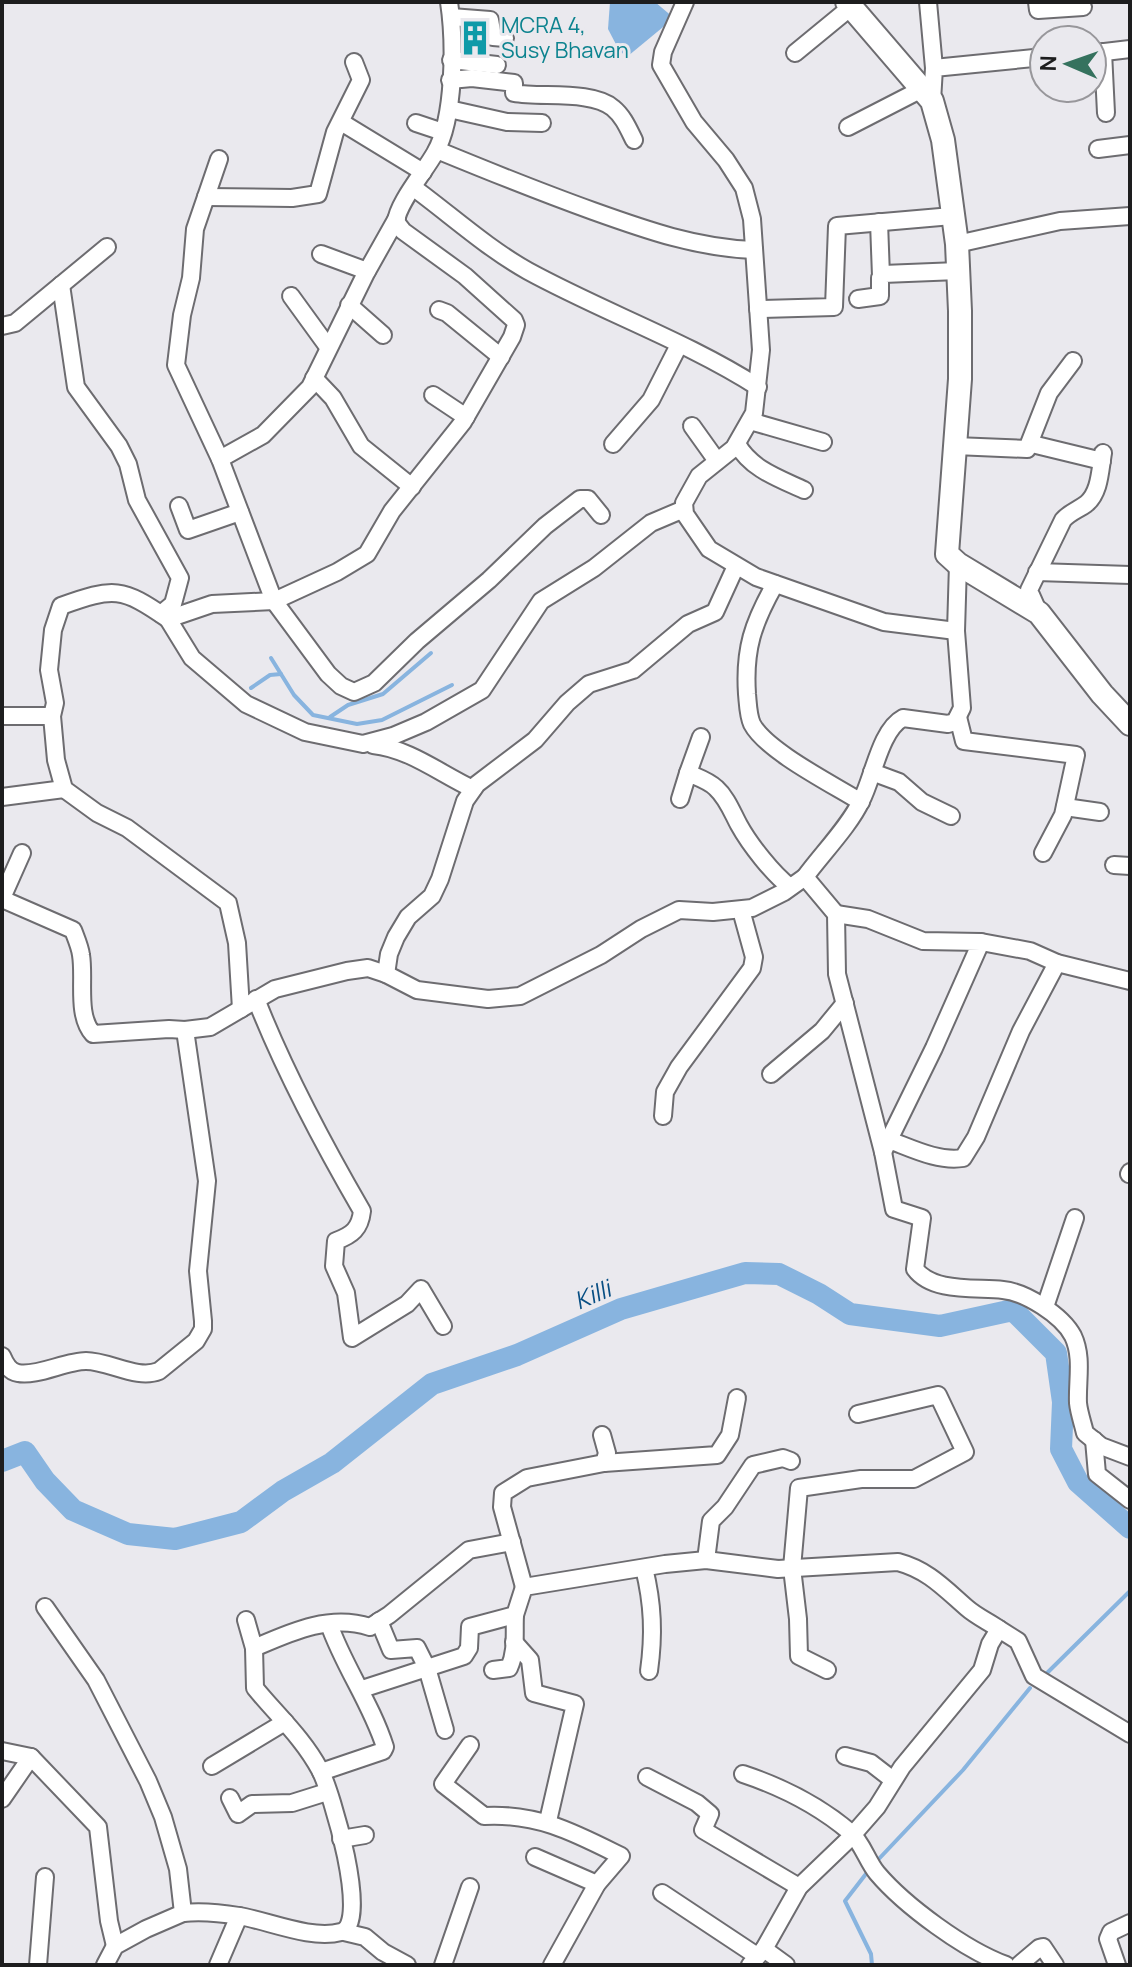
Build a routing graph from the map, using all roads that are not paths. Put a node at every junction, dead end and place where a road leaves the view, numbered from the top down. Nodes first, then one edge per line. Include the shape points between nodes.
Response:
1 (685, 2) edge
2 (928, 2) edge
3 (1037, 2) edge
4 (849, 4) edge
5 (1083, 7) dead end
6 (450, 10) edge
7 (505, 38) dead end
8 (1130, 49) edge
9 (1108, 52) edge
10 (795, 53) dead end
11 (1028, 59) edge
12 (451, 60) junction
13 (354, 62) dead end
14 (497, 65) dead end
15 (934, 68) junction
16 (450, 80) junction
17 (927, 95) junction
18 (1105, 104) edge
19 (449, 109) junction
20 (1106, 113) dead end
21 (341, 122) junction
22 (416, 123) dead end
23 (542, 123) dead end
24 (848, 127) dead end
25 (443, 132) junction
26 (634, 140) dead end
27 (1130, 145) edge
28 (1098, 149) dead end
29 (437, 150) junction
30 (219, 159) dead end
31 (423, 172) junction
32 (414, 188) junction
33 (206, 197) junction
34 (952, 216) junction
35 (1130, 216) edge
36 (397, 218) junction
37 (879, 222) junction
38 (957, 244) junction
39 (107, 247) dead end
40 (754, 250) junction
41 (321, 254) dead end
42 (367, 271) junction
43 (958, 271) junction
44 (881, 276) junction
45 (61, 285) junction
46 (291, 296) dead end
47 (858, 299) dead end
48 (349, 305) junction
49 (758, 309) junction
50 (439, 310) dead end
51 (2, 326) edge
52 (383, 335) dead end
53 (679, 345) junction
54 (328, 347) junction
55 (501, 357) junction
56 (1073, 361) dead end
57 (314, 378) junction
58 (758, 387) junction
59 (433, 395) dead end
60 (466, 417) junction
61 (750, 421) junction
62 (692, 426) dead end
63 (823, 442) dead end
64 (613, 444) dead end
65 (737, 444) junction
66 (1032, 444) junction
67 (955, 446) junction
68 (220, 459) junction
69 (717, 461) junction
70 (412, 487) junction
71 (804, 490) dead end
72 (179, 506) dead end
73 (684, 509) junction
74 (240, 512) junction
75 (601, 515) dead end
76 (958, 564) junction
77 (736, 566) junction
78 (1037, 572) junction
79 (1130, 575) edge
80 (775, 584) junction
81 (274, 601) junction
82 (1039, 613) junction
83 (164, 617) junction
84 (956, 631) junction
85 (2, 716) edge
86 (52, 716) junction
87 (958, 717) junction
88 (1130, 724) edge
89 (701, 737) dead end
90 (363, 744) junction
91 (872, 772) junction
92 (688, 773) junction
93 (64, 789) junction
94 (473, 789) junction
95 (2, 797) edge
96 (680, 799) dead end
97 (861, 802) junction
98 (1065, 807) junction
99 (1100, 812) dead end
100 (951, 816) dead end
101 (22, 853) dead end
102 (1043, 853) dead end
103 (805, 877) junction
104 (790, 887) junction
105 (2, 899) edge
106 (741, 910) junction
107 (836, 914) junction
108 (981, 942) junction
109 (1057, 963) junction
110 (386, 974) junction
111 (1130, 981) edge
112 (256, 999) junction
113 (845, 1003) junction
114 (241, 1009) junction
115 (185, 1030) junction
116 (771, 1074) dead end
117 (663, 1116) dead end
118 (886, 1146) junction
119 (1075, 1218) dead end
120 (1045, 1307) junction
121 (443, 1326) dead end
122 (2, 1356) edge
123 (737, 1398) dead end
124 (858, 1414) dead end
125 (602, 1435) dead end
126 (1094, 1440) junction
127 (1130, 1457) edge
128 (791, 1461) dead end
129 (604, 1463) junction
130 (1130, 1500) edge
131 (512, 1542) junction
132 (706, 1560) junction
133 (644, 1568) junction
134 (792, 1568) junction
135 (524, 1587) junction
136 (45, 1607) dead end
137 (515, 1615) junction
138 (246, 1620) dead end
139 (379, 1621) junction
140 (329, 1624) junction
141 (999, 1629) junction
142 (514, 1642) junction
143 (254, 1648) junction
144 (427, 1668) junction
145 (493, 1670) dead end
146 (827, 1670) dead end
147 (649, 1671) dead end
148 (362, 1689) junction
149 (285, 1722) junction
150 (445, 1730) dead end
151 (1130, 1734) edge
152 (470, 1745) dead end
153 (2, 1751) edge
154 (845, 1756) dead end
155 (31, 1757) junction
156 (212, 1766) dead end
157 (321, 1772) junction
158 (743, 1774) dead end
159 (647, 1777) dead end
160 (893, 1780) junction
161 (327, 1792) junction
162 (230, 1798) dead end
163 (2, 1799) edge
164 (548, 1821) junction
165 (853, 1834) junction
166 (365, 1835) dead end
167 (341, 1839) junction
168 (535, 1857) dead end
169 (45, 1877) dead end
170 (597, 1884) junction
171 (470, 1887) dead end
172 (799, 1887) junction
173 (662, 1893) dead end
174 (183, 1913) junction
175 (239, 1916) junction
176 (1130, 1923) edge
177 (344, 1932) junction
178 (115, 1946) junction
179 (757, 1957) edge
180 (38, 1965) edge
181 (105, 1965) edge
182 (218, 1965) edge
183 (407, 1965) edge
184 (443, 1965) edge
185 (552, 1965) edge
186 (786, 1965) edge
187 (1006, 1965) edge
188 (1019, 1965) edge
189 (1055, 1965) edge
190 (1117, 1965) edge

1 - 40 street via 661,65 694,122 744,188
2 - 15 street
3 - 5 street via 1038,10
4 - 10 street
4 - 17 street
6 - 7 street via 490,20 493,37
6 - 12 street
8 - 9 street
11 - 15 street
12 - 14 street
12 - 16 street
13 - 21 street via 361,80
15 - 17 street
16 - 19 street
16 - 26 street via 514,83 514,93 531,96 593,98 623,118
17 - 24 street
17 - 34 street via 943,140
18 - 20 street
19 - 23 street via 507,122
19 - 25 street
21 - 31 street
21 - 33 street via 318,194
22 - 25 street
25 - 29 street
27 - 28 street
29 - 31 street
29 - 40 street via 677,240
30 - 33 street
31 - 32 street
32 - 36 street via 398,208
32 - 53 street via 525,270
33 - 68 street via 195,229 176,365
34 - 37 street
34 - 38 street
35 - 38 street via 1060,221
36 - 42 street
36 - 55 street via 403,231 514,320 515,330
37 - 44 street
37 - 49 street via 837,226 834,307
38 - 43 street
39 - 45 street
40 - 49 street
41 - 42 street
42 - 48 street
43 - 44 street
43 - 67 street
44 - 47 street via 880,296
45 - 51 street via 15,323
45 - 83 street via 76,387 119,446 137,500 180,578
46 - 54 street
48 - 52 street
48 - 54 street
49 - 58 street
50 - 55 street
53 - 58 street
53 - 64 street via 651,400
54 - 57 street
55 - 60 street
56 - 66 street via 1048,396
57 - 68 street via 263,435
57 - 70 street via 333,398 361,446
58 - 61 street
59 - 60 street
60 - 70 street
61 - 63 street
61 - 65 street
62 - 69 street
65 - 69 street
65 - 71 street via 759,468
66 - 67 street via 1021,450
66 - 78 street via 1102,457 1095,493 1063,520
67 - 76 street via 947,551
68 - 74 street
69 - 73 street via 688,492
70 - 81 street via 367,554
72 - 74 street via 188,530
73 - 77 street via 709,549
73 - 90 street via 651,523 541,601 482,690 426,722
74 - 81 street
75 - 81 street via 588,499 580,499 374,683 354,692 328,674
76 - 82 street
76 - 84 street
77 - 80 street
77 - 94 street via 715,612 688,624 633,670 589,684 535,740
78 - 79 street
78 - 82 street via 1029,596
80 - 84 street via 884,622
80 - 97 street via 746,653 753,725 773,747
81 - 83 street via 212,604
82 - 88 street
83 - 86 street via 139,599 106,591 61,606 50,649
83 - 90 street via 192,658 246,704 305,732
84 - 87 street via 962,708
85 - 86 street
86 - 93 street
87 - 91 street via 948,724 903,718 896,722
87 - 98 street via 964,741 1076,755
89 - 92 street
90 - 94 street via 408,754
91 - 97 street
91 - 100 street via 899,782 922,802
92 - 96 street
92 - 104 street via 715,786 778,878
93 - 95 street
93 - 114 street via 139,836 228,903 237,943
94 - 110 street via 440,879 396,937
97 - 103 street
98 - 99 street
98 - 102 street
101 - 105 street
103 - 104 street
103 - 107 street
104 - 106 street
105 - 115 street via 73,930 93,1034
106 - 110 street via 679,910 520,996 488,999 417,990
106 - 117 street via 754,957 752,968 679,1067 665,1092
107 - 108 street via 868,919 923,941
107 - 113 street via 837,974
108 - 109 street via 1030,951
108 - 118 street
109 - 111 street
109 - 118 street via 963,1158
110 - 112 street via 368,968 347,971
112 - 114 street
112 - 121 street via 309,1119 362,1211 352,1235 336,1241 334,1266 346,1293 352,1338 407,1304 421,1289
113 - 116 street via 822,1031
113 - 118 street
114 - 115 street via 210,1027
115 - 122 street via 207,1181 198,1271 200,1335 151,1374 83,1361 21,1374
118 - 120 street via 894,1209 922,1218 915,1269 922,1278 955,1287 1007,1290
119 - 120 street
120 - 126 street via 1073,1336 1080,1371 1078,1404 1085,1433
123 - 129 street via 730,1435 717,1455
124 - 134 street via 938,1395 965,1452 914,1479 861,1479 799,1488
125 - 129 street
126 - 127 street
126 - 130 street via 1097,1474
128 - 132 street via 753,1465 711,1521
129 - 131 street via 527,1478 505,1491 502,1507
131 - 135 street
131 - 139 street via 469,1550
132 - 133 street
132 - 134 street
133 - 135 street
133 - 147 street via 654,1639
134 - 141 street via 898,1562 916,1567
134 - 146 street via 799,1656
135 - 137 street
136 - 174 street via 96,1680 148,1781 178,1869
137 - 142 street
137 - 144 street via 470,1627 464,1656
138 - 143 street
139 - 140 street via 370,1627 350,1621
139 - 144 street via 391,1650 417,1648
140 - 143 street via 299,1629
140 - 148 street
141 - 151 street via 1018,1641 1034,1676
141 - 160 street via 982,1670
142 - 145 street via 509,1668
142 - 164 street via 530,1660 534,1693 575,1704
143 - 149 street via 255,1688
144 - 148 street
144 - 150 street
148 - 157 street via 383,1751
149 - 156 street
149 - 157 street
152 - 164 street via 443,1784 484,1816
153 - 155 street
154 - 160 street via 871,1763
155 - 163 street
155 - 178 street via 98,1827
157 - 161 street
158 - 165 street via 801,1797
159 - 172 street via 710,1814 703,1830
160 - 165 street
161 - 162 street via 292,1803 252,1804 238,1814
161 - 167 street
164 - 170 street via 621,1856
165 - 172 street
165 - 187 street via 876,1872 928,1921
166 - 167 street
167 - 177 street via 353,1894 353,1912
168 - 170 street
169 - 180 street
170 - 185 street
171 - 184 street
172 - 179 street
173 - 179 street
174 - 175 street
174 - 178 street
175 - 177 street via 316,1933
175 - 182 street
176 - 190 street via 1108,1939
177 - 183 street via 365,1937
178 - 181 street
179 - 186 street
188 - 189 street via 1043,1947

